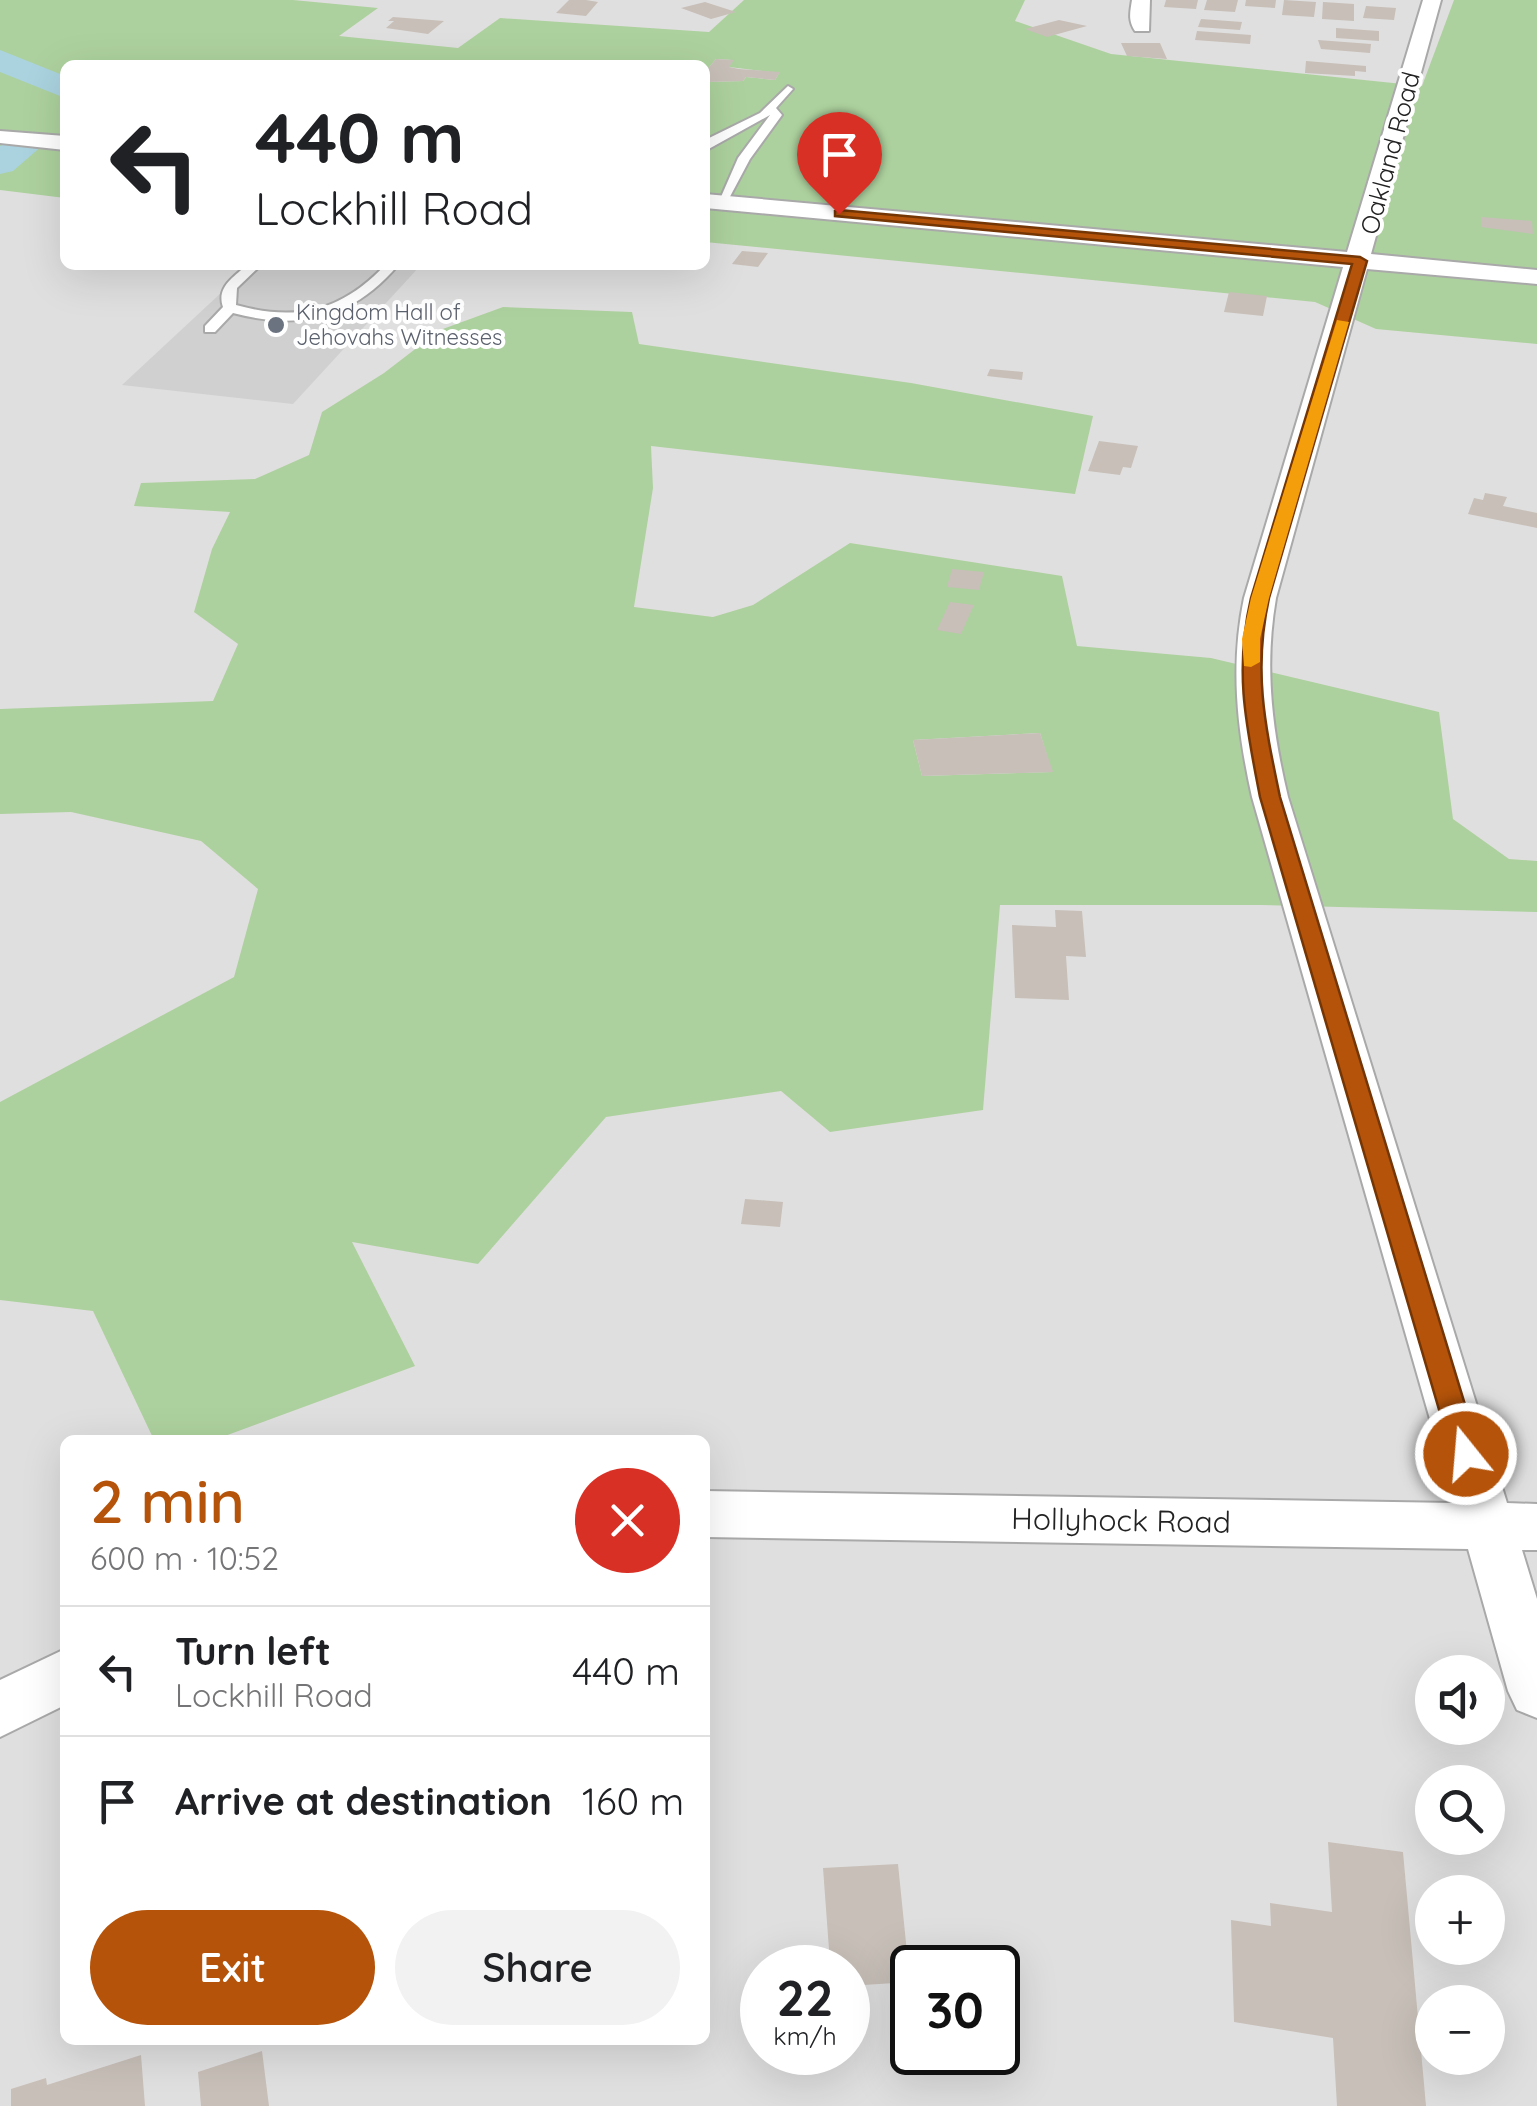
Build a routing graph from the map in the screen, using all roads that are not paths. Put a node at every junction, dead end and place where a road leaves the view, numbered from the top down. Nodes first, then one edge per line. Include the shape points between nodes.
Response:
1 (1141, 0) edge
2 (1432, 0) edge
3 (1142, 27) dead end
4 (788, 88) dead end
5 (771, 109) junction
6 (0, 137) edge
7 (710, 141) edge
8 (60, 143) edge
9 (713, 202) edge
10 (1360, 261) junction
11 (249, 270) edge
12 (387, 270) edge
13 (1537, 277) edge
14 (230, 308) junction
15 (210, 329) dead end
16 (710, 1514) edge
17 (1512, 1527) edge
18 (60, 1678) edge
19 (1537, 1691) edge
20 (0, 1710) edge

1 - 3 street
2 - 10 street, Oakland Road
4 - 5 lane
5 - 7 lane
5 - 9 lane via 776,115
6 - 8 street
9 - 10 street
10 - 13 street
10 - 17 street, Oakland Road via 1260,598 1250,697 1270,797
11 - 14 lane via 231,286
12 - 14 lane via 362,296 334,308 266,315
14 - 15 lane
16 - 17 street, Hollyhock Road
17 - 19 street, Oakland Road
18 - 20 street

